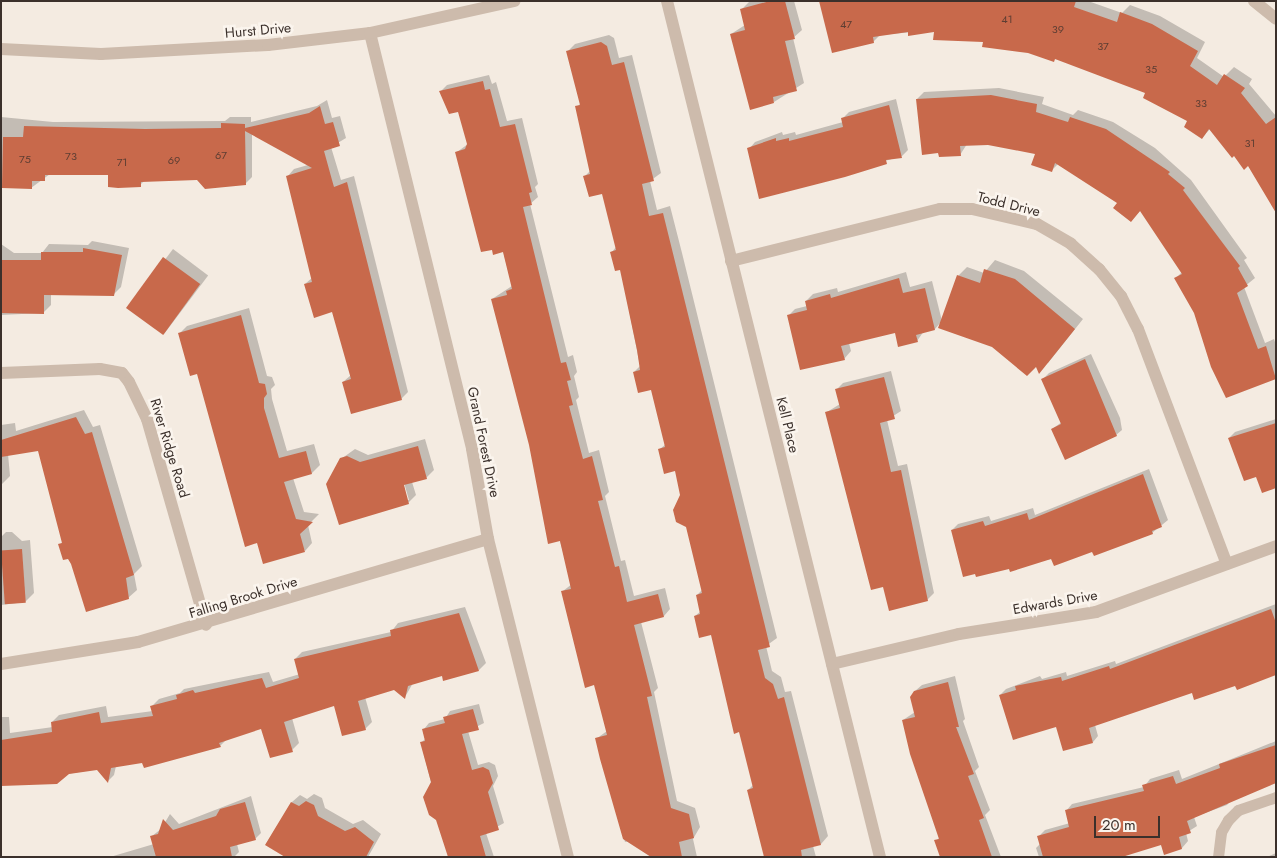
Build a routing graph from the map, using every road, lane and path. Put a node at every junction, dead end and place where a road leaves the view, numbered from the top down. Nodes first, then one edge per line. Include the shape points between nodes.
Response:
1 (514, 1) edge
2 (667, 1) edge
3 (1254, 1) edge
4 (1276, 19) edge
5 (370, 33) junction
6 (1, 49) edge
7 (731, 261) junction
8 (1, 373) edge
9 (488, 539) junction
10 (1276, 546) edge
11 (1227, 564) junction
12 (206, 625) junction
13 (1, 664) edge
14 (832, 664) junction
15 (1276, 796) edge
16 (568, 857) edge
17 (880, 857) edge
18 (1218, 857) edge

1 - 5 street, Hurst Drive
2 - 7 street, Kell Place
3 - 4 street
5 - 6 street, Hurst Drive via 185,51 102,54
5 - 9 street, Grand Forest Drive via 472,449
7 - 11 street, Todd Drive via 940,209 972,209 1037,224 1071,244 1099,269 1121,296 1138,329
7 - 14 street, Kell Place
8 - 12 street, River Ridge Road via 106,369 122,374 130,382 147,419
9 - 12 street, Falling Brook Drive
9 - 16 street, Grand Forest Drive
10 - 11 street, Edwards Drive
11 - 14 street, Edwards Drive via 1096,612 959,634
12 - 13 street, Falling Brook Drive via 138,642
14 - 17 street, Kell Place
15 - 18 lane via 1238,810 1228,820 1221,832

